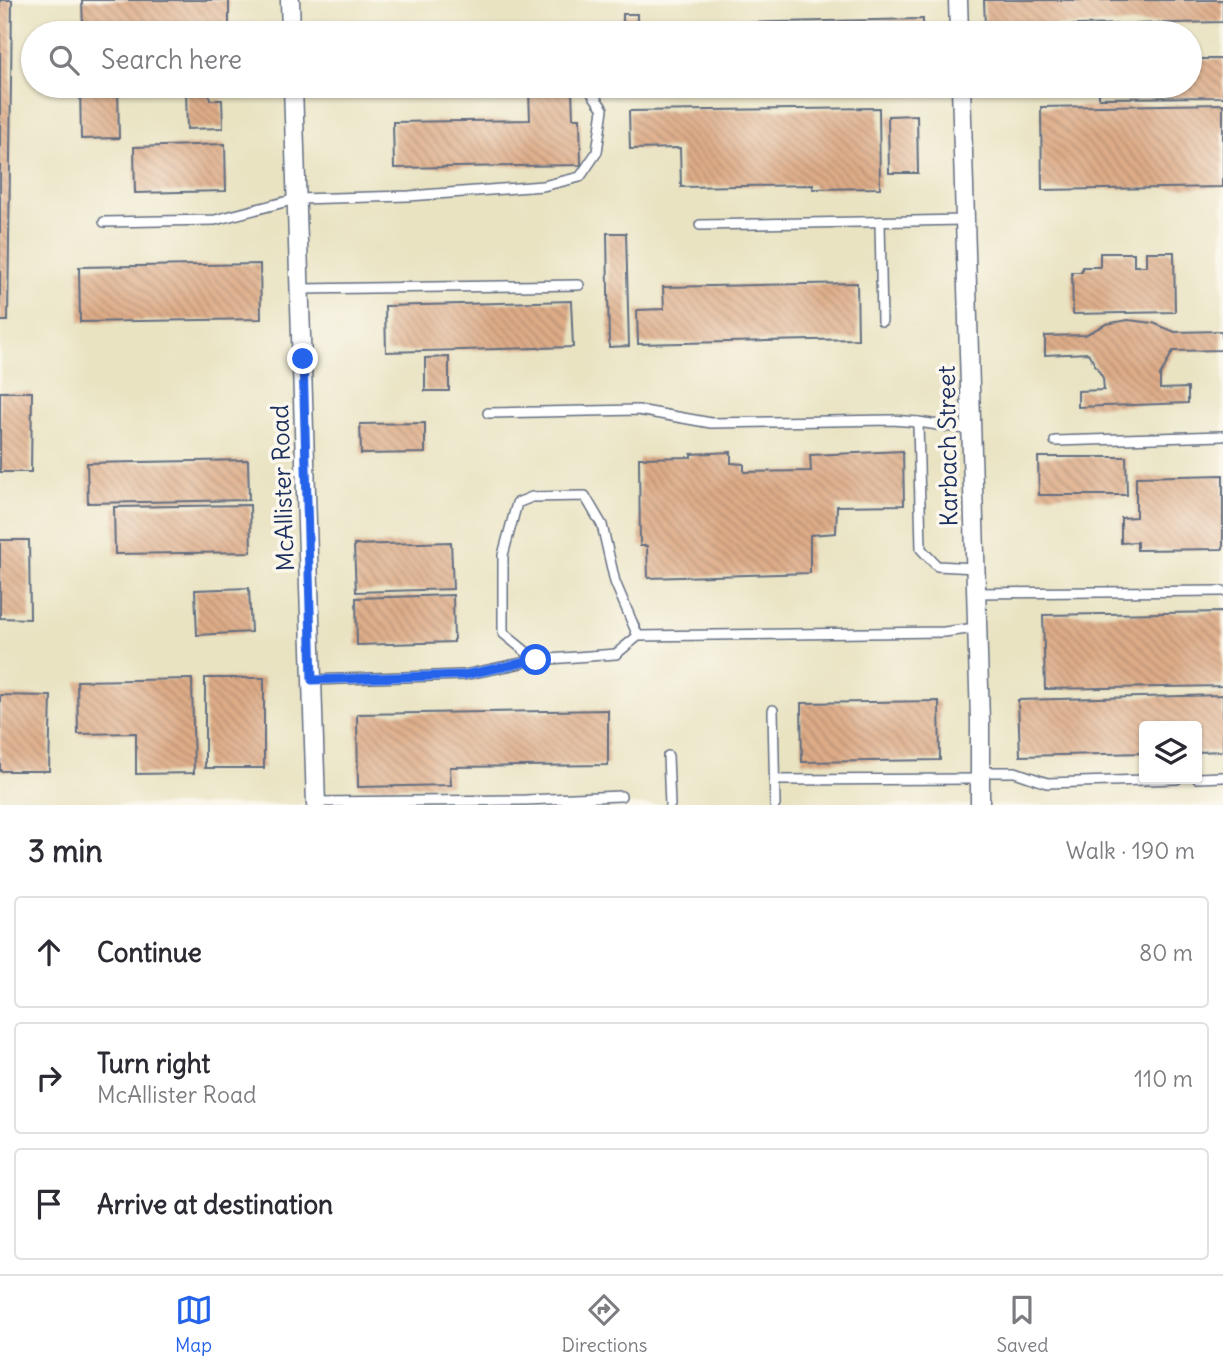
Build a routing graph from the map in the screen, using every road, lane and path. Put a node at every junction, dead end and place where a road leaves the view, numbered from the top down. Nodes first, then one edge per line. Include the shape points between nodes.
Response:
1 (290, 0) edge
2 (958, 0) edge
3 (291, 21) edge
4 (959, 21) edge
5 (293, 98) edge
6 (595, 98) edge
7 (961, 98) edge
8 (296, 199) junction
9 (965, 220) junction
10 (103, 222) dead end
11 (880, 222) junction
12 (700, 225) dead end
13 (579, 285) dead end
14 (300, 289) junction
15 (882, 321) dead end
16 (488, 413) dead end
17 (918, 422) junction
18 (972, 429) junction
19 (1223, 436) edge
20 (1055, 441) dead end
21 (975, 568) junction
22 (1223, 591) edge
23 (975, 593) junction
24 (976, 628) junction
25 (638, 636) junction
26 (536, 660) junction
27 (312, 680) junction
28 (773, 710) dead end
29 (668, 756) dead end
30 (980, 775) junction
31 (1223, 777) edge
32 (1202, 778) edge
33 (775, 780) junction
34 (1139, 780) edge
35 (621, 796) dead end
36 (490, 803) edge
37 (316, 804) edge
38 (670, 805) edge
39 (775, 805) edge
40 (980, 805) edge

1 - 3 street
2 - 4 street
5 - 8 street, McAllister Road
6 - 8 lane via 603,109 597,152 580,177 543,186
7 - 9 street, Karbach Street
8 - 10 lane via 215,220
8 - 14 street, McAllister Road
9 - 11 lane
9 - 18 street, Karbach Street
11 - 12 lane
11 - 15 lane
13 - 14 lane
14 - 27 street, McAllister Road
16 - 17 lane via 638,410 711,423
17 - 18 lane
17 - 21 lane via 921,549 937,566
18 - 21 street, Karbach Street
19 - 20 lane
21 - 23 street, Karbach Street
22 - 23 lane
23 - 24 street, Karbach Street
24 - 25 lane
24 - 30 street, Karbach Street
25 - 26 lane via 616,654
25 - 26 lane via 614,582 602,525 585,496 533,497 517,503 503,555 503,633
26 - 27 lane via 464,675
27 - 37 street, McAllister Road
28 - 33 lane
29 - 38 lane
30 - 33 lane
30 - 34 lane via 1015,772 1047,783
30 - 40 street, Karbach Street
31 - 32 lane
33 - 39 lane
35 - 36 lane
36 - 37 lane

